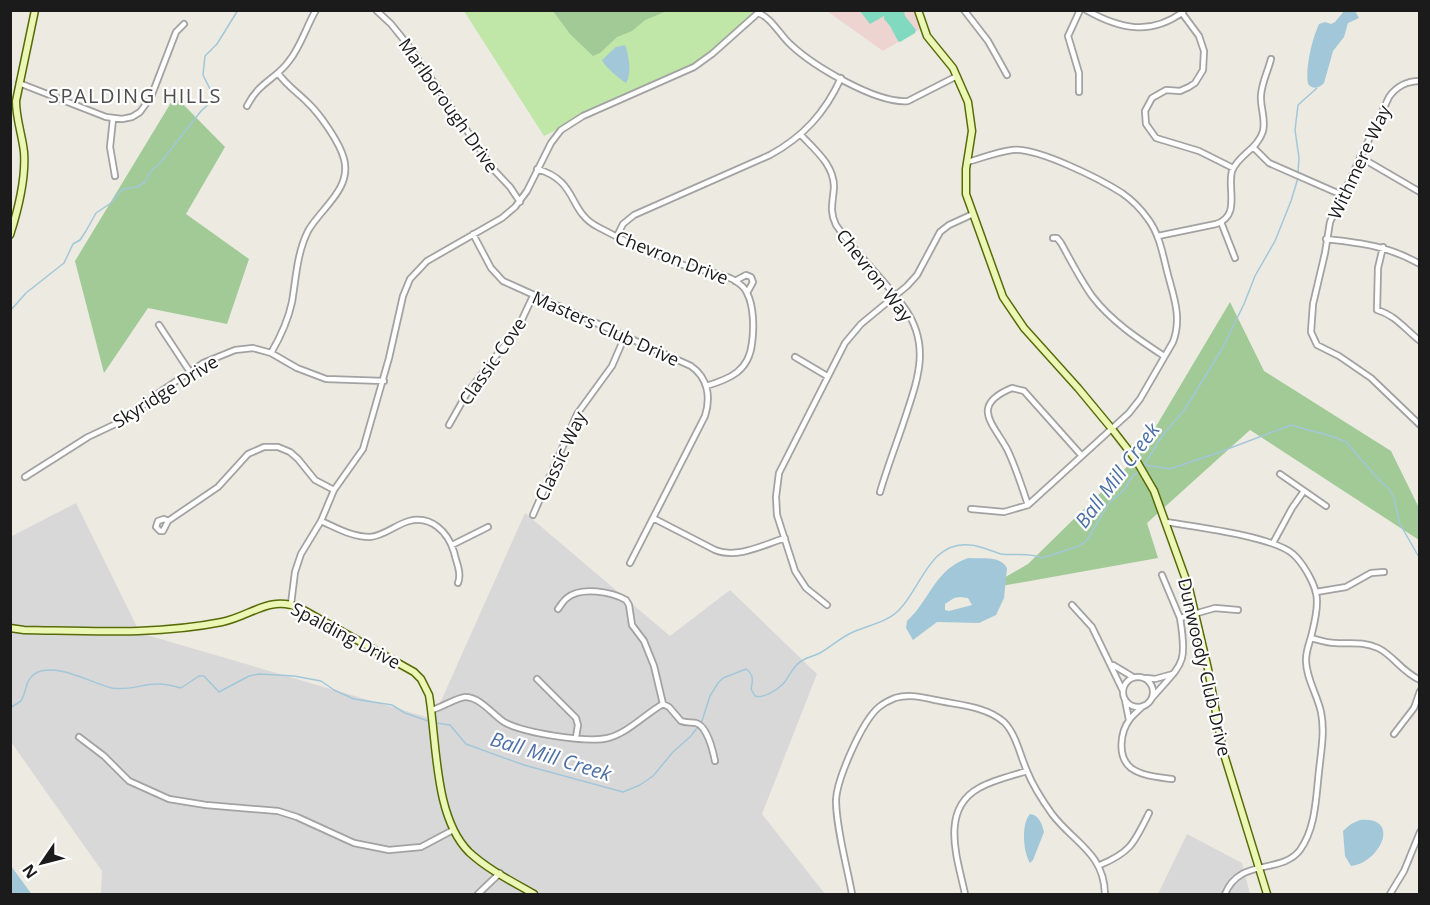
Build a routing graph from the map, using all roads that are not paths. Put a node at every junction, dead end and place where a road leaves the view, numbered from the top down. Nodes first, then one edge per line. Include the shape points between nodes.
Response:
1 (35, 10) edge
2 (316, 10) edge
3 (376, 10) edge
4 (918, 10) edge
5 (964, 10) edge
6 (1080, 10) edge
7 (1086, 10) edge
8 (1184, 12) edge
9 (184, 24) dead end
10 (1270, 59) dead end
11 (278, 73) junction
12 (1007, 75) dead end
13 (957, 76) junction
14 (841, 78) junction
15 (1419, 81) edge
16 (19, 84) junction
17 (1079, 92) dead end
18 (247, 106) dead end
19 (113, 119) junction
20 (801, 135) junction
21 (1254, 148) junction
22 (1360, 157) junction
23 (967, 162) junction
24 (1233, 168) junction
25 (537, 169) junction
26 (115, 176) dead end
27 (1419, 192) edge
28 (1342, 195) junction
29 (520, 202) junction
30 (973, 214) junction
31 (13, 215) edge
32 (1221, 222) junction
33 (473, 234) junction
34 (10, 235) edge
35 (617, 236) junction
36 (1158, 236) junction
37 (1053, 238) dead end
38 (1326, 240) junction
39 (1383, 247) junction
40 (1235, 258) dead end
41 (1419, 264) edge
42 (735, 281) junction
43 (747, 293) junction
44 (533, 296) junction
45 (896, 296) junction
46 (159, 325) dead end
47 (626, 336) junction
48 (1419, 340) edge
49 (271, 353) junction
50 (1164, 356) junction
51 (795, 357) dead end
52 (190, 372) junction
53 (827, 376) junction
54 (384, 381) junction
55 (706, 386) junction
56 (449, 425) dead end
57 (1419, 425) edge
58 (1112, 429) junction
59 (1082, 456) junction
60 (1280, 474) dead end
61 (25, 477) dead end
62 (334, 490) junction
63 (1304, 491) junction
64 (880, 492) dead end
65 (1028, 505) junction
66 (1326, 506) dead end
67 (971, 509) dead end
68 (533, 515) dead end
69 (653, 518) junction
70 (168, 521) dead end
71 (321, 521) junction
72 (1166, 522) junction
73 (488, 527) dead end
74 (784, 538) junction
75 (1273, 543) junction
76 (452, 545) junction
77 (630, 563) dead end
78 (1384, 572) dead end
79 (1162, 575) dead end
80 (458, 583) dead end
81 (1316, 592) junction
82 (291, 604) junction
83 (827, 605) dead end
84 (1072, 605) dead end
85 (558, 609) dead end
86 (1238, 610) dead end
87 (1196, 614) junction
88 (1180, 618) junction
89 (10, 628) edge
90 (1311, 638) junction
91 (1110, 663) junction
92 (1173, 674) junction
93 (1133, 677) junction
94 (537, 678) dead end
95 (1145, 678) junction
96 (1419, 680) edge
97 (1123, 691) junction
98 (1419, 692) edge
99 (1152, 698) junction
100 (1125, 700) junction
101 (663, 705) junction
102 (1143, 706) junction
103 (432, 710) junction
104 (1129, 720) junction
105 (1394, 734) dead end
106 (79, 737) dead end
107 (576, 737) junction
108 (715, 761) dead end
109 (1027, 771) junction
110 (1172, 779) dead end
111 (1149, 813) dead end
112 (453, 830) junction
113 (1419, 832) edge
114 (1100, 866) junction
115 (1258, 867) junction
116 (500, 873) junction
117 (478, 894) edge
118 (534, 894) edge
119 (852, 894) edge
120 (965, 894) edge
121 (1105, 894) edge
122 (1225, 894) edge
123 (1267, 894) edge
124 (1390, 894) edge

1 - 16 street
2 - 11 street via 292,58
3 - 29 street, Marlborough Drive via 408,45
4 - 13 street, Dunwoody Club Drive via 927,36
5 - 12 street
6 - 17 street via 1068,36 1077,61
7 - 8 street via 1127,27 1165,24
8 - 24 street via 1204,51 1203,70 1189,87 1166,90 1152,98 1145,111 1146,124 1156,138 1200,151
9 - 19 street via 176,32 147,105 132,117
10 - 21 street via 1261,92 1263,131
11 - 18 street via 258,89
11 - 49 street via 316,111 341,150 345,170 340,189 304,240 287,321
13 - 14 street via 917,98 900,102
13 - 23 street, Dunwoody Club Drive via 972,123
14 - 20 street via 825,109
14 - 25 street via 801,54 758,13 694,67 568,125 551,143
15 - 22 street, Withmere Way via 1402,85 1389,97
16 - 19 street
16 - 31 street via 16,111 24,164
19 - 26 street via 110,147
20 - 35 street via 770,155 634,215
20 - 45 street, Chevron Way via 831,171 831,211 836,225
21 - 24 street
21 - 28 street via 1269,163
22 - 27 street
22 - 28 street, Withmere Way
23 - 30 street, Dunwoody Club Drive via 965,186
23 - 36 street via 1012,150 1034,152 1122,193 1143,212
24 - 32 street via 1232,204
25 - 29 street
25 - 35 street, Chevron Drive via 564,184 588,221
28 - 38 street, Withmere Way
29 - 33 street via 502,218
30 - 45 street via 940,232 917,275
30 - 58 street, Dunwoody Club Drive via 1010,310
31 - 34 street
32 - 36 street
32 - 40 street
33 - 44 street, Masters Club Drive via 498,277
33 - 54 street via 427,261 410,279 402,296
35 - 42 street, Chevron Drive
36 - 50 street via 1178,316 1176,333
37 - 50 street via 1061,243 1107,313
38 - 39 street
38 - 57 street, Withmere Way via 1311,325 1314,341 1371,378
39 - 41 street
39 - 48 street via 1377,310 1400,321
42 - 43 street, Chevron Drive
42 - 43 street via 746,275 751,277 753,282
43 - 55 street, Chevron Drive via 752,308 753,339 748,360 734,376
44 - 47 street, Masters Club Drive
44 - 56 street, Classic Cove via 518,328 467,393
45 - 53 street via 852,334
45 - 64 street, Chevron Way via 915,327 920,369
46 - 52 street
47 - 55 street, Masters Club Drive via 691,366
47 - 68 street, Classic Way via 612,366 577,414
49 - 52 street, Skyridge Drive via 253,348 235,350
49 - 54 street, Skyridge Drive via 326,379
50 - 58 street via 1140,399
51 - 53 street
52 - 61 street, Skyridge Drive via 126,420 88,437
53 - 74 street via 777,479 776,507
54 - 62 street via 363,449
55 - 69 street via 705,416
58 - 59 street
58 - 72 street, Dunwoody Club Drive via 1146,475
59 - 65 street
59 - 65 street via 1024,391 1012,388 994,399 988,408 988,421 1008,452
60 - 63 street
62 - 70 street via 315,480 290,452 264,447 248,454 218,487
62 - 71 street
63 - 66 street
63 - 75 street
65 - 67 street via 1004,512
69 - 74 street via 725,554
69 - 77 street
71 - 76 street via 369,537 409,521 424,520 441,528
71 - 82 street via 298,562
72 - 75 street
72 - 87 street, Dunwoody Club Drive
73 - 76 street
74 - 83 street via 799,579
75 - 81 street via 1294,555
76 - 80 street via 460,574
78 - 81 street via 1371,573 1346,587
79 - 88 street
81 - 90 street
82 - 89 street, Spalding Drive via 270,604 220,622 154,630
82 - 103 street, Spalding Drive via 414,672 427,688
84 - 91 street via 1088,620
85 - 101 street via 568,596 580,592 602,592 626,600 632,625 644,641 654,666
86 - 87 street via 1215,608
87 - 88 street
87 - 115 street, Dunwoody Club Drive via 1223,751
88 - 92 street via 1185,645 1182,663
90 - 96 street via 1376,647
90 - 115 street via 1306,669 1321,712 1323,731 1316,806 1299,851 1282,862
91 - 93 street
91 - 97 street
92 - 95 street
92 - 99 street
93 - 95 street
93 - 97 street
94 - 107 street via 576,718
95 - 99 street via 1152,687
97 - 100 street
98 - 105 street via 1414,708
99 - 102 street
100 - 102 street via 1135,707
100 - 104 street
101 - 107 street via 613,737
101 - 108 street via 681,722 699,725 710,741
102 - 104 street
103 - 107 street via 466,697 518,729
103 - 112 street, Spalding Drive via 445,806
104 - 110 street via 1121,743 1124,761 1149,776
106 - 112 street via 129,781 169,799 278,811 354,843 389,850 421,847
109 - 114 street via 1054,817
109 - 119 street via 1010,729 989,712 915,696 896,698 879,707 855,746 837,792 837,814
109 - 120 street via 976,790 961,806 954,837
111 - 114 street via 1129,849
112 - 116 street, Spalding Drive via 470,853
113 - 124 street
114 - 121 street
115 - 122 street via 1240,875
115 - 123 street, Dunwoody Club Drive
116 - 117 street
116 - 118 street, Spalding Drive

